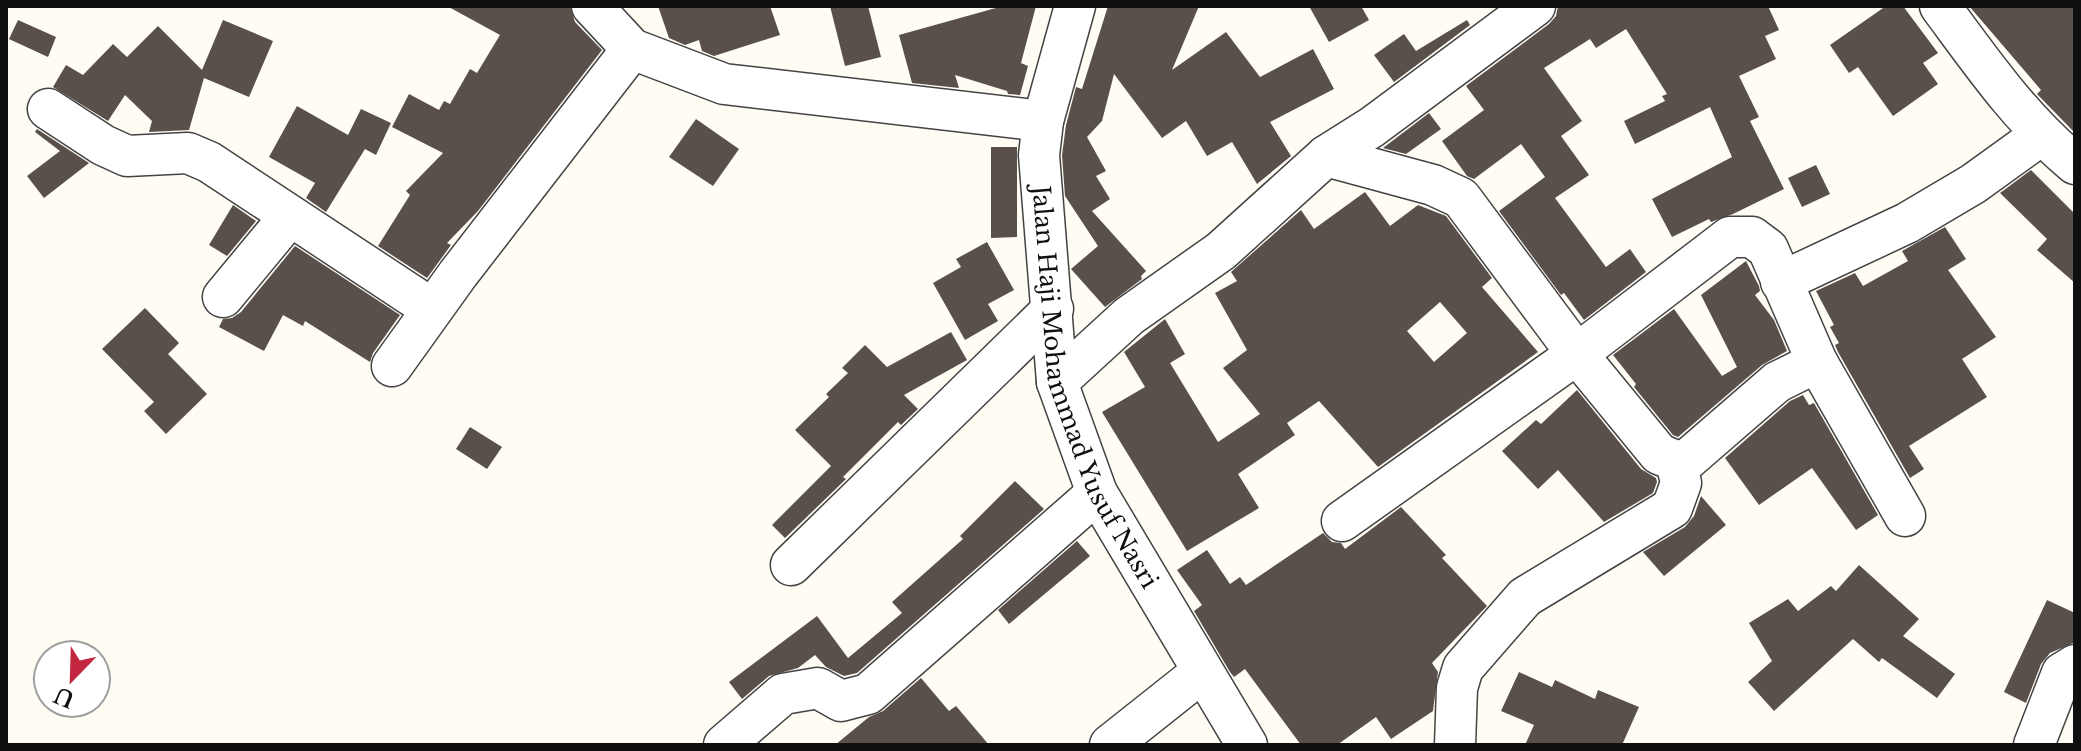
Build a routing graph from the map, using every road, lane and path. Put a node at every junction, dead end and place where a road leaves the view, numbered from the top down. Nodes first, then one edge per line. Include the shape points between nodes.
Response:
1 (592, 6) edge
2 (1075, 6) edge
3 (1535, 6) edge
4 (1940, 6) edge
5 (632, 49) junction
6 (48, 109) dead end
7 (1043, 121) junction
8 (2041, 135) junction
9 (1326, 156) junction
10 (2075, 164) edge
11 (290, 216) junction
12 (1781, 282) junction
13 (223, 297) dead end
14 (432, 309) junction
15 (1053, 309) junction
16 (1577, 354) junction
17 (1817, 362) junction
18 (392, 366) dead end
19 (1057, 382) junction
20 (1676, 461) junction
21 (1097, 493) junction
22 (1905, 516) dead end
23 (1342, 521) dead end
24 (791, 565) dead end
25 (2075, 665) edge
26 (1202, 672) junction
27 (724, 745) edge
28 (1110, 745) edge
29 (1247, 745) edge
30 (1455, 745) edge
31 (2034, 745) edge

1 - 5 street
2 - 7 street, Jalan Haji Mohammad Yusuf Nasri
3 - 9 street
4 - 8 street
5 - 7 street via 724,84
5 - 14 street
6 - 11 street via 127,156 188,153 209,162
7 - 15 street, Jalan Haji Mohammad Yusuf Nasri via 1039,155
8 - 10 street
8 - 12 street via 1907,223
9 - 16 street via 1433,185 1461,198
9 - 19 street via 1221,251 1129,316
11 - 13 street
11 - 14 street
12 - 16 street via 1768,249 1752,237 1730,237
12 - 17 street
14 - 18 street
15 - 19 street, Jalan Haji Mohammad Yusuf Nasri
15 - 24 street
16 - 20 street via 1659,454
16 - 23 street
17 - 20 street via 1777,382 1688,459
17 - 22 street
19 - 21 street, Jalan Haji Mohammad Yusuf Nasri
20 - 30 street via 1681,483 1672,508 1525,597 1463,668
21 - 26 street, Jalan Haji Mohammad Yusuf Nasri
21 - 27 street via 868,694 841,701 818,688 783,694
25 - 31 street via 2062,673
26 - 28 street
26 - 29 street, Jalan Haji Mohammad Yusuf Nasri

